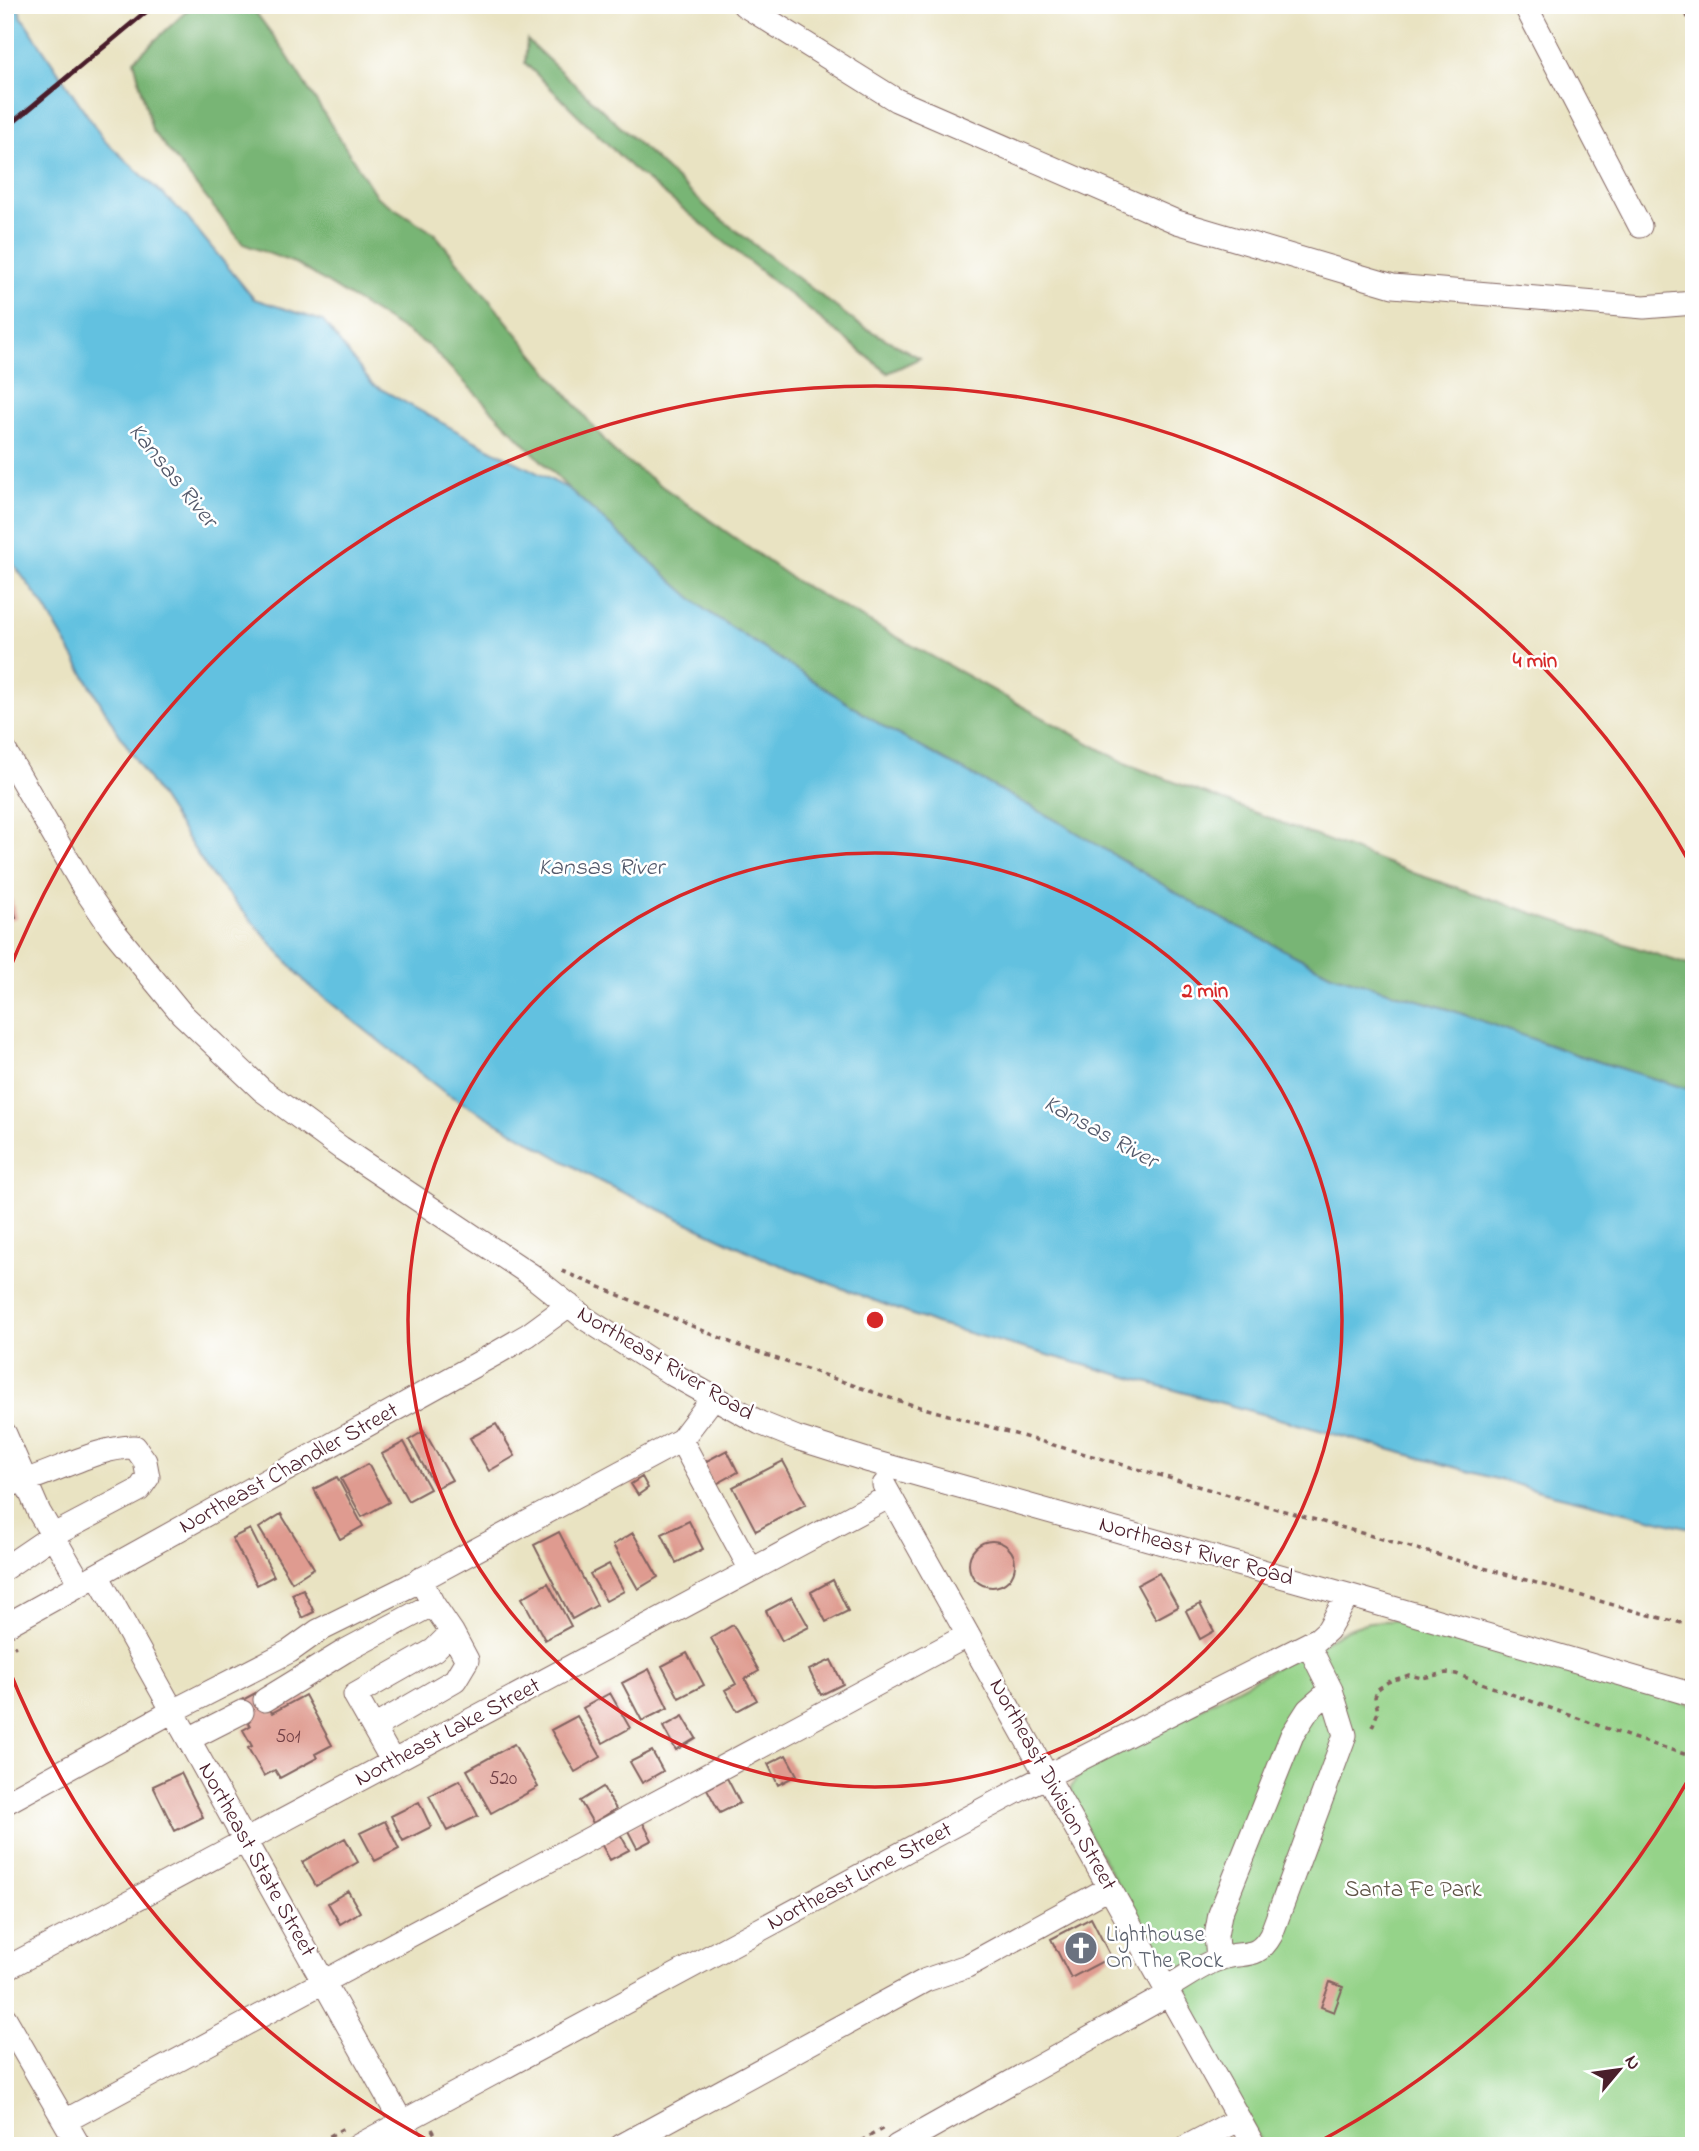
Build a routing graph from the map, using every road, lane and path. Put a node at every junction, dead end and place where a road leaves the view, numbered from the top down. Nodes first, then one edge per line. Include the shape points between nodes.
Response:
1 (744, 5) edge
2 (1525, 5) edge
3 (1681, 5) edge
4 (1694, 28) edge
5 (1640, 226) dead end
6 (1694, 303) edge
7 (5, 751) edge
8 (13, 779) edge
9 (560, 1270) dead end
10 (569, 1305) junction
11 (713, 1398) junction
12 (5, 1434) edge
13 (681, 1440) junction
14 (870, 1461) junction
15 (16, 1484) edge
16 (890, 1496) junction
17 (52, 1536) junction
18 (5, 1568) edge
19 (751, 1570) junction
20 (89, 1579) junction
21 (420, 1579) junction
22 (1348, 1595) junction
23 (433, 1604) junction
24 (5, 1626) edge
25 (1694, 1626) edge
26 (452, 1632) junction
27 (968, 1635) junction
28 (1308, 1644) junction
29 (1331, 1690) junction
30 (1694, 1695) edge
31 (265, 1700) dead end
32 (173, 1711) junction
33 (242, 1712) dead end
34 (1372, 1727) dead end
35 (377, 1734) junction
36 (189, 1738) junction
37 (1694, 1757) edge
38 (393, 1762) junction
39 (1047, 1777) junction
40 (5, 1803) edge
41 (246, 1841) junction
42 (1109, 1888) junction
43 (1218, 1959) junction
44 (5, 1969) edge
45 (324, 1981) junction
46 (1167, 1991) junction
47 (5, 2018) edge
48 (1239, 2119) junction
49 (65, 2121) junction
50 (402, 2122) junction
51 (431, 2126) dead end
52 (79, 2146) edge
53 (358, 2146) edge
54 (415, 2146) edge
55 (441, 2146) edge
56 (621, 2146) edge
57 (897, 2146) edge
58 (1188, 2146) edge
59 (1254, 2146) edge

1 - 6 street via 896,100 1177,222 1393,286 1644,307
2 - 5 street
3 - 4 path
7 - 8 street, Northeast River Road
8 - 10 street, Northeast River Road via 112,929 173,1004 222,1053 262,1090 341,1148
9 - 25 path via 737,1345 896,1400
10 - 11 street, Northeast River Road
10 - 20 street, Northeast Chandler Street via 495,1354
11 - 13 street
11 - 14 street, Northeast River Road via 797,1438
12 - 15 street, Northeast State Street
13 - 19 street
13 - 21 street
14 - 16 street, Northeast Division Street
14 - 22 street, Northeast River Road
15 - 17 street, Northeast State Street
15 - 17 street via 118,1446 135,1447 145,1461 148,1477 139,1490
16 - 19 street, Northeast Lake Street
16 - 27 street, Northeast Division Street
17 - 18 street
17 - 20 street, Northeast State Street
19 - 38 street, Northeast Lake Street
20 - 24 street, Northeast Chandler Street
20 - 32 street, Northeast State Street
21 - 23 street
21 - 32 street
22 - 28 street, Northeast Lime Street via 1328,1630
22 - 30 street, Northeast River Road
23 - 26 street
23 - 31 street
26 - 35 street via 467,1660 455,1680 381,1723
26 - 35 street via 434,1650 355,1695
27 - 39 street, Northeast Division Street
27 - 45 street
28 - 29 street
28 - 39 street, Northeast Lime Street
29 - 43 street via 1308,1710 1292,1735 1220,1914
29 - 43 street via 1345,1735 1271,1935 1258,1951
32 - 36 street, Northeast State Street
32 - 40 street
33 - 36 street
34 - 37 path via 1378,1712 1378,1689 1409,1675 1422,1678 1446,1673
35 - 38 street
36 - 41 street, Northeast State Street
38 - 41 street, Northeast Lake Street
39 - 42 street, Northeast Division Street
39 - 50 street, Northeast Lime Street
41 - 44 street, Northeast Lake Street
41 - 45 street, Northeast State Street
42 - 46 street, Northeast Division Street
42 - 56 street via 967,1966 926,1980
43 - 46 street
45 - 49 street
45 - 50 street, Northeast State Street
46 - 48 street, Northeast Division Street
46 - 57 street
47 - 49 street
48 - 58 street
48 - 59 street, Northeast Division Street
49 - 52 street
50 - 53 street, Northeast Lime Street
50 - 54 street, Northeast State Street
51 - 55 path

